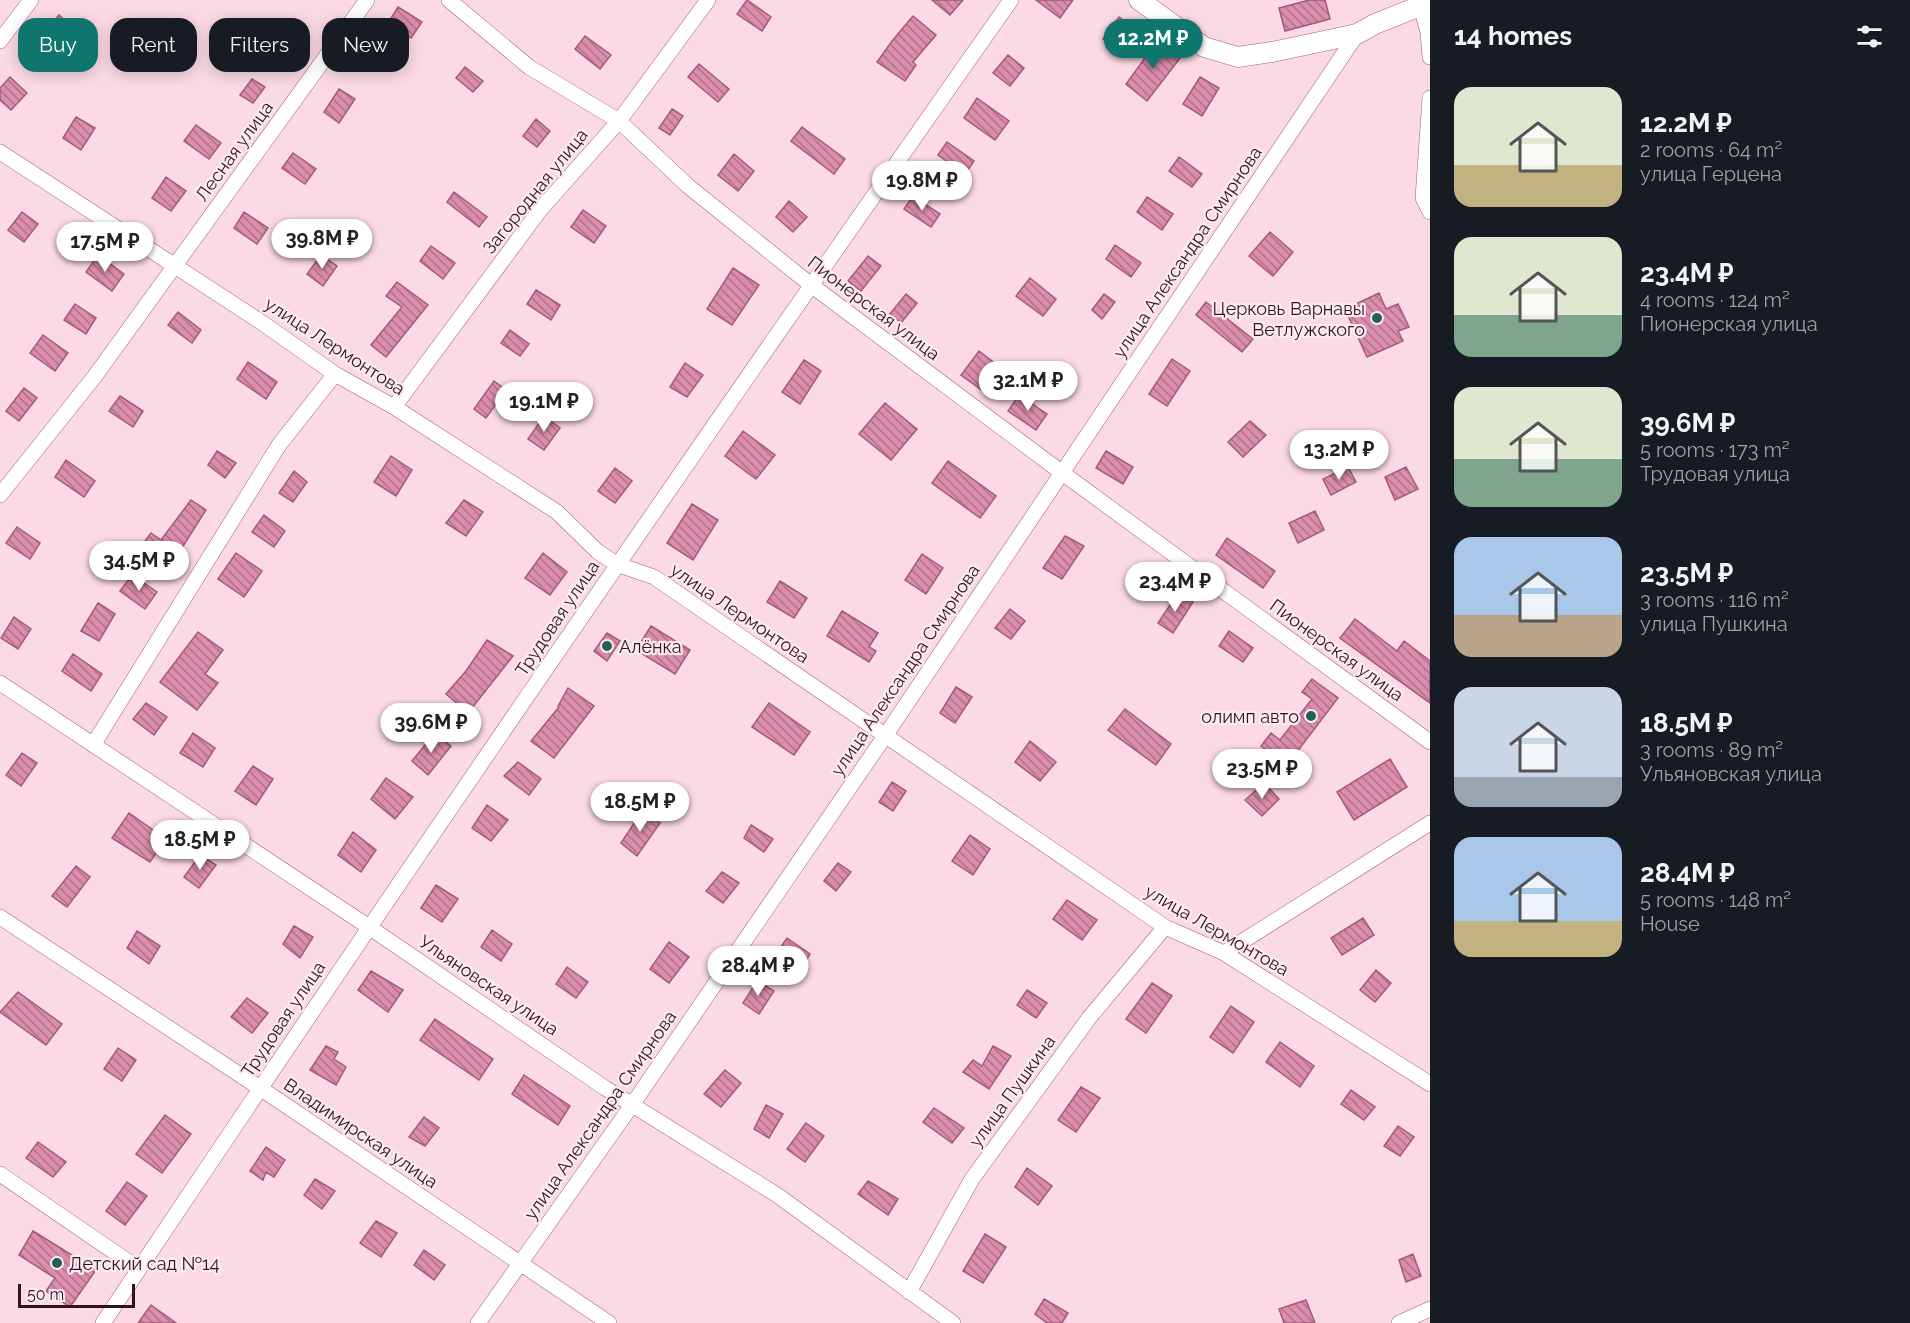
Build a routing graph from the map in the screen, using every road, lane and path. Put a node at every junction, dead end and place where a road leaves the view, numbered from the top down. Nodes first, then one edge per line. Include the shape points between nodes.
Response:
1 (31, 0) edge
2 (367, 0) edge
3 (449, 0) edge
4 (708, 0) edge
5 (1011, 0) edge
6 (1139, 0) edge
7 (1425, 4) edge
8 (1357, 34) junction
9 (0, 41) edge
10 (1430, 57) edge
11 (1430, 98) edge
12 (619, 121) junction
13 (0, 152) edge
14 (1430, 212) edge
15 (176, 266) junction
16 (811, 285) junction
17 (335, 374) junction
18 (394, 407) junction
19 (1061, 472) junction
20 (0, 495) edge
21 (616, 564) junction
22 (0, 683) edge
23 (885, 736) junction
24 (1430, 742) edge
25 (93, 745) junction
26 (1430, 823) edge
27 (0, 917) edge
28 (369, 927) junction
29 (1165, 927) junction
30 (1224, 953) junction
31 (1430, 1084) edge
32 (260, 1088) junction
33 (632, 1105) junction
34 (0, 1174) edge
35 (520, 1262) junction
36 (139, 1269) junction
37 (909, 1292) junction
38 (1430, 1309) edge
39 (103, 1323) edge
40 (478, 1323) edge
41 (609, 1323) edge
42 (953, 1323) edge
43 (1399, 1323) edge

1 - 9 street
2 - 15 street, Лесная улица
3 - 12 street, Пионерская улица via 529,67
4 - 12 street, Загородная улица
5 - 16 street, Трудовая улица
6 - 8 street via 1204,47 1238,57
7 - 8 street
7 - 10 street
8 - 19 street, улица Александра Смирнова
11 - 14 street via 1423,198
12 - 16 street, Пионерская улица via 688,186
12 - 18 street, Загородная улица via 540,210
13 - 15 street, улица Лермонтова
15 - 17 street, улица Лермонтова
15 - 20 street, Лесная улица
16 - 19 street, Пионерская улица
16 - 21 street, Трудовая улица
17 - 18 street, улица Лермонтова
17 - 25 street via 279,445
18 - 21 street, улица Лермонтова via 557,512
19 - 23 street, улица Александра Смирнова
19 - 24 street, Пионерская улица
21 - 23 street, улица Лермонтова via 654,577
21 - 28 street, Трудовая улица
22 - 25 street, Ульяновская улица
23 - 29 street, улица Лермонтова
23 - 33 street, улица Александра Смирнова
25 - 28 street, Ульяновская улица
26 - 30 street
27 - 32 street, Владимирская улица
28 - 32 street, Трудовая улица
28 - 33 street, Ульяновская улица
29 - 30 street, улица Лермонтова
29 - 37 street, улица Пушкина via 1089,1018 972,1179
30 - 31 street, улица Лермонтова
32 - 35 street, Владимирская улица
32 - 36 street, Трудовая улица
33 - 35 street, улица Александра Смирнова
33 - 37 street, Ульяновская улица via 777,1195
34 - 36 street
35 - 40 street, улица Александра Смирнова
35 - 41 street, Владимирская улица
36 - 39 street, Трудовая улица
37 - 42 street, Ульяновская улица
38 - 43 street

